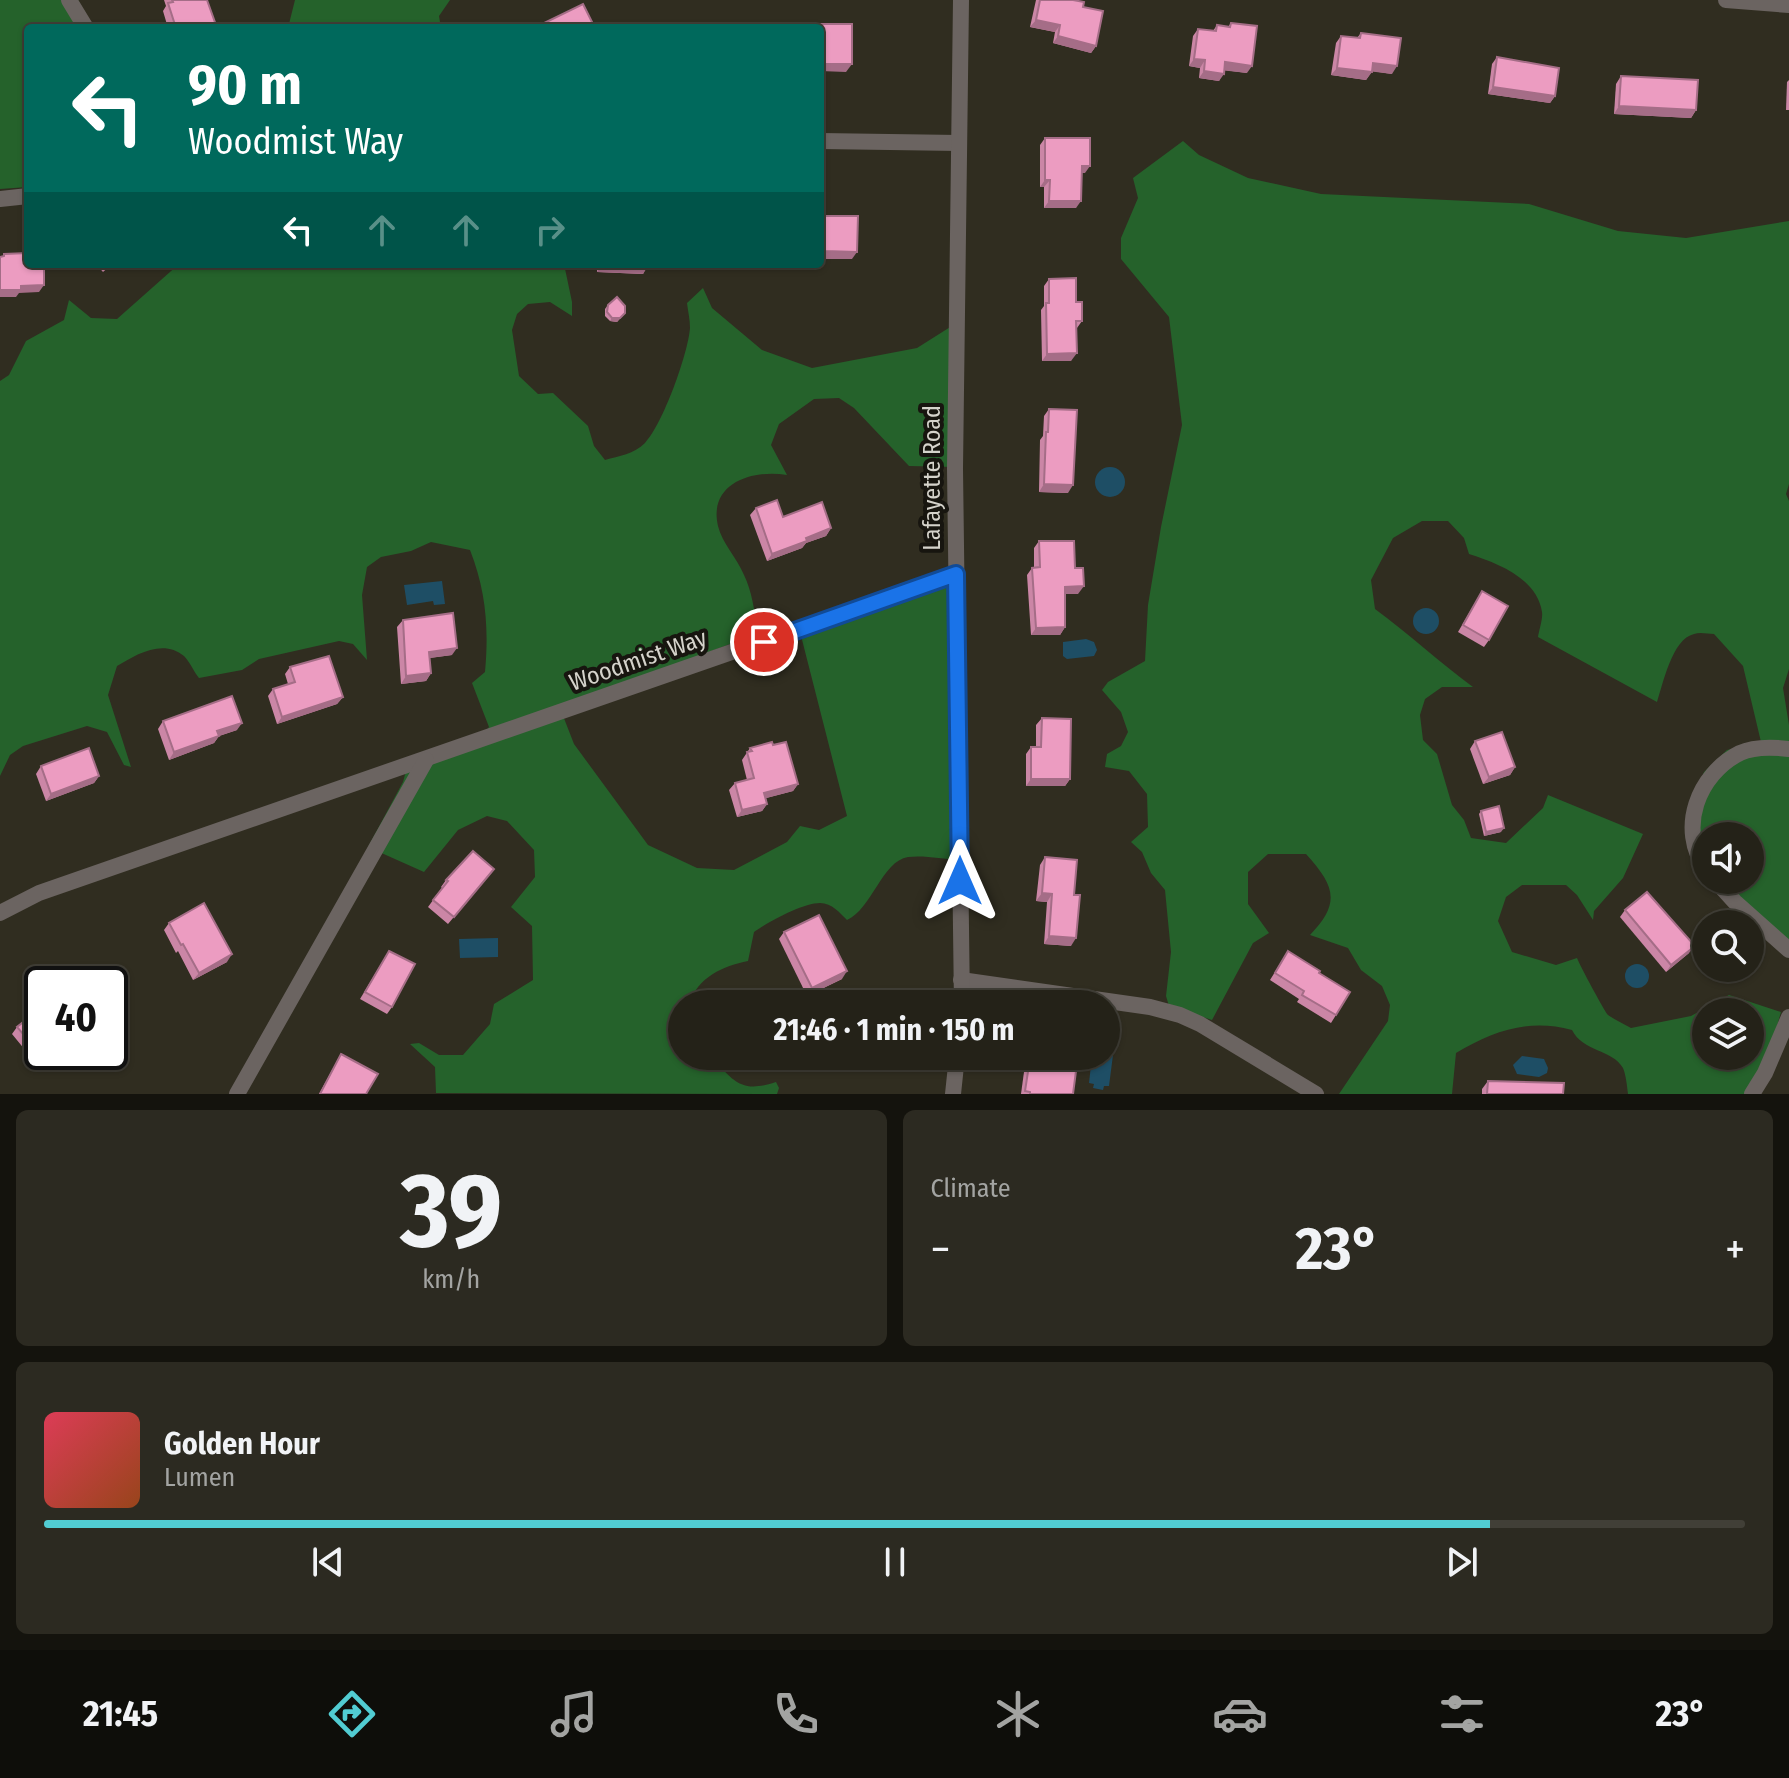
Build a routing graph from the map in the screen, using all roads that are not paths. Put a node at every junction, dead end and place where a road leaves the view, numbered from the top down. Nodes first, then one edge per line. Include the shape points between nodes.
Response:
1 (69, 0) edge
2 (961, 0) edge
3 (1726, 0) edge
4 (1789, 5) edge
5 (84, 24) edge
6 (824, 141) edge
7 (959, 143) junction
8 (24, 196) edge
9 (0, 199) edge
10 (956, 574) junction
11 (1789, 749) edge
12 (426, 760) junction
13 (1693, 822) edge
14 (1728, 894) edge
15 (0, 913) edge
16 (1789, 950) edge
17 (961, 980) junction
18 (961, 990) edge
19 (1789, 1017) edge
20 (956, 1070) edge
21 (237, 1094) edge
22 (953, 1094) edge
23 (1316, 1094) edge
24 (1752, 1094) edge

1 - 5 street
2 - 7 street, Lafayette Road
3 - 4 street
6 - 7 street
7 - 10 street, Lafayette Road
8 - 9 street
10 - 12 street, Woodmist Way
10 - 17 street, Lafayette Road
11 - 13 street via 1742,752 1719,767 1702,788
12 - 15 street, Woodmist Way via 39,893
12 - 21 street
14 - 16 street
17 - 18 street, Lafayette Road
17 - 23 street via 1180,1015
19 - 24 street
20 - 22 street

